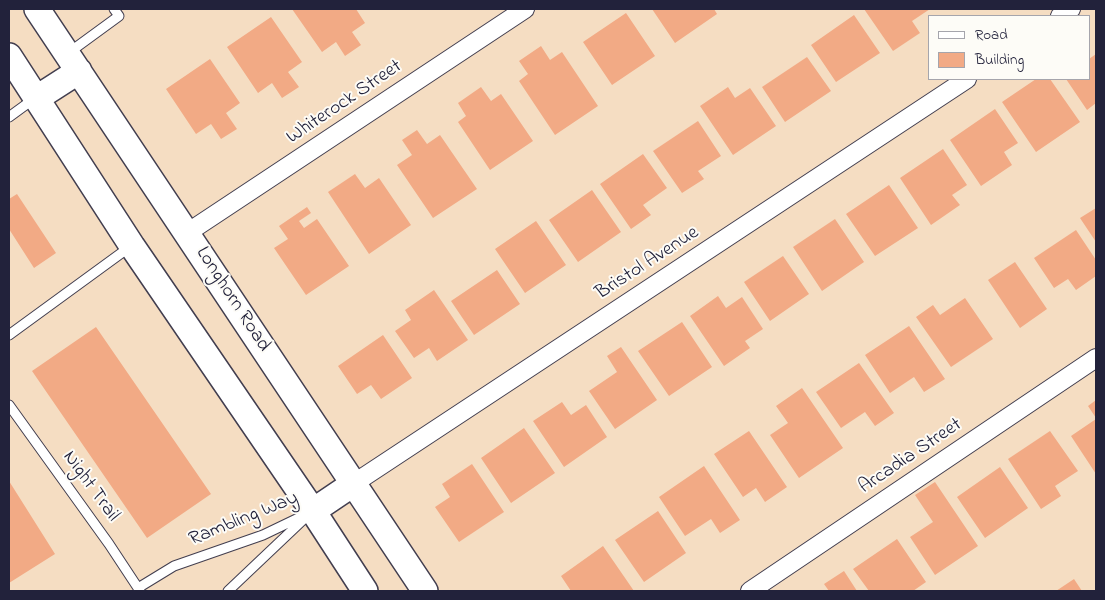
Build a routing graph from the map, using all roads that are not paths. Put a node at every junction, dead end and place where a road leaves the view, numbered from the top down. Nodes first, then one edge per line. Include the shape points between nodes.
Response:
1 (37, 9) edge
2 (114, 9) edge
3 (525, 9) edge
4 (9, 56) edge
5 (73, 63) junction
6 (965, 80) edge
7 (37, 98) junction
8 (9, 117) edge
9 (187, 233) junction
10 (132, 246) junction
11 (9, 335) edge
12 (1096, 358) edge
13 (9, 405) edge
14 (353, 484) junction
15 (313, 511) junction
16 (139, 589) edge
17 (228, 591) edge
18 (365, 591) edge
19 (425, 591) edge
20 (750, 591) edge

1 - 5 main road, Longhorn Road
2 - 5 lane via 119,16
3 - 9 street, Whiterock Street
4 - 7 main road
5 - 7 main road
5 - 9 main road, Longhorn Road
6 - 14 street, Bristol Avenue
7 - 8 lane
7 - 10 main road
9 - 14 main road, Longhorn Road
10 - 11 lane
10 - 15 main road
12 - 20 street, Arcadia Street
13 - 16 lane, Night Trail
14 - 15 main road
14 - 19 main road, Longhorn Road
15 - 16 lane, Rambling Way via 263,535 174,566
15 - 17 lane, Rambling Way
15 - 18 main road

